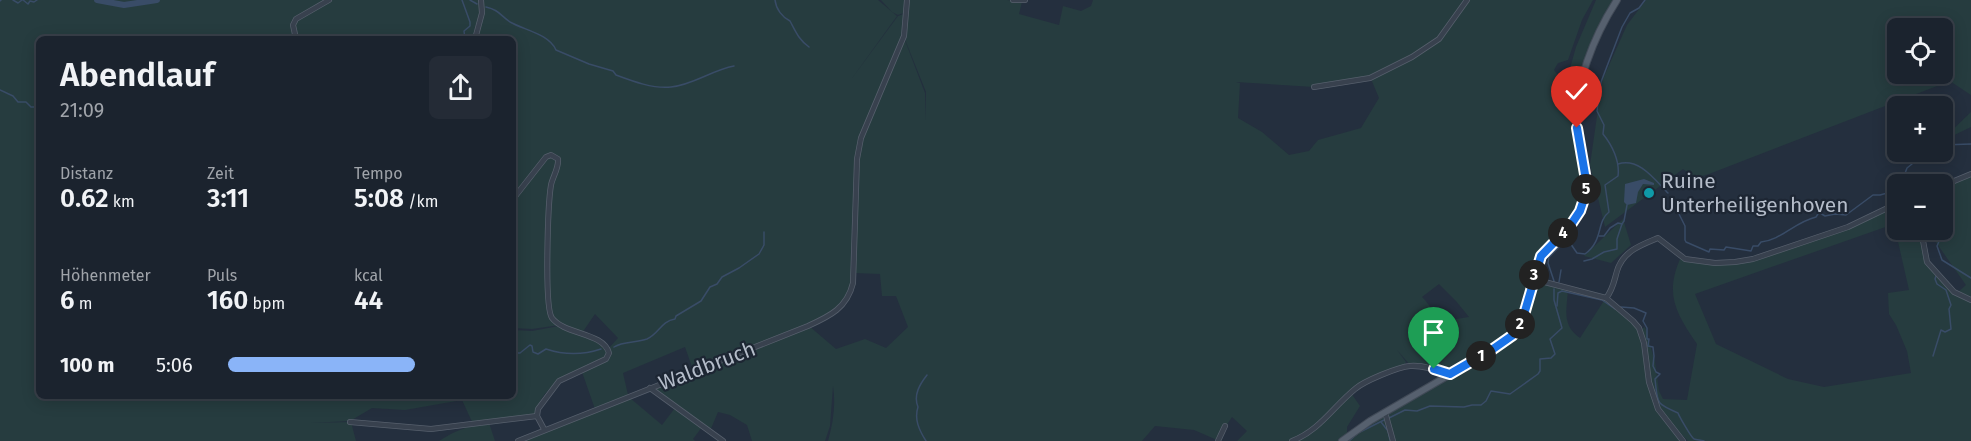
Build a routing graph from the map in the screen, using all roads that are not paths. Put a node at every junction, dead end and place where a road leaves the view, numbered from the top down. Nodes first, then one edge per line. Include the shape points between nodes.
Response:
1 (329, 0) edge
2 (481, 0) edge
3 (907, 0) edge
4 (1013, 0) edge
5 (1025, 0) edge
6 (1467, 0) edge
7 (1617, 0) edge
8 (295, 36) edge
9 (476, 36) edge
10 (1314, 87) dead end
11 (1971, 174) edge
12 (1953, 181) edge
13 (516, 195) edge
14 (1887, 208) edge
15 (1924, 240) edge
16 (1533, 279) junction
17 (1606, 298) junction
18 (1971, 300) edge
19 (1450, 374) junction
20 (650, 388) junction
21 (1385, 411) junction
22 (537, 416) junction
23 (350, 422) dead end
24 (1225, 426) dead end
25 (544, 429) junction
26 (520, 441) edge
27 (723, 441) edge
28 (1218, 441) edge
29 (1292, 441) edge
30 (1342, 441) edge
31 (1393, 441) edge
32 (1683, 441) edge

1 - 8 street via 296,19
2 - 9 street
3 - 20 street, Waldbruch via 904,36 861,138 853,283 844,305 834,315
4 - 5 street
6 - 10 street via 1439,39 1412,57 1370,78
7 - 16 main road via 1597,33 1578,98 1577,128 1586,180 1583,204 1570,226 1541,256
11 - 12 street
13 - 22 street via 546,157 558,159 551,185 547,303 551,317 560,326 603,342 609,353 606,359 559,381 544,398
14 - 17 street via 1848,227 1735,262 1685,259 1658,238 1627,254
15 - 18 street via 1927,262 1954,292
16 - 17 street
16 - 19 main road via 1523,318 1513,335
17 - 32 street via 1639,328 1653,397 1662,417
19 - 21 main road
19 - 29 street via 1409,366 1365,381 1322,423
20 - 25 street, Waldbruch
20 - 27 street
21 - 30 main road
21 - 31 street
22 - 23 street via 431,429
22 - 25 street
24 - 28 street
25 - 26 street, Waldbruch

